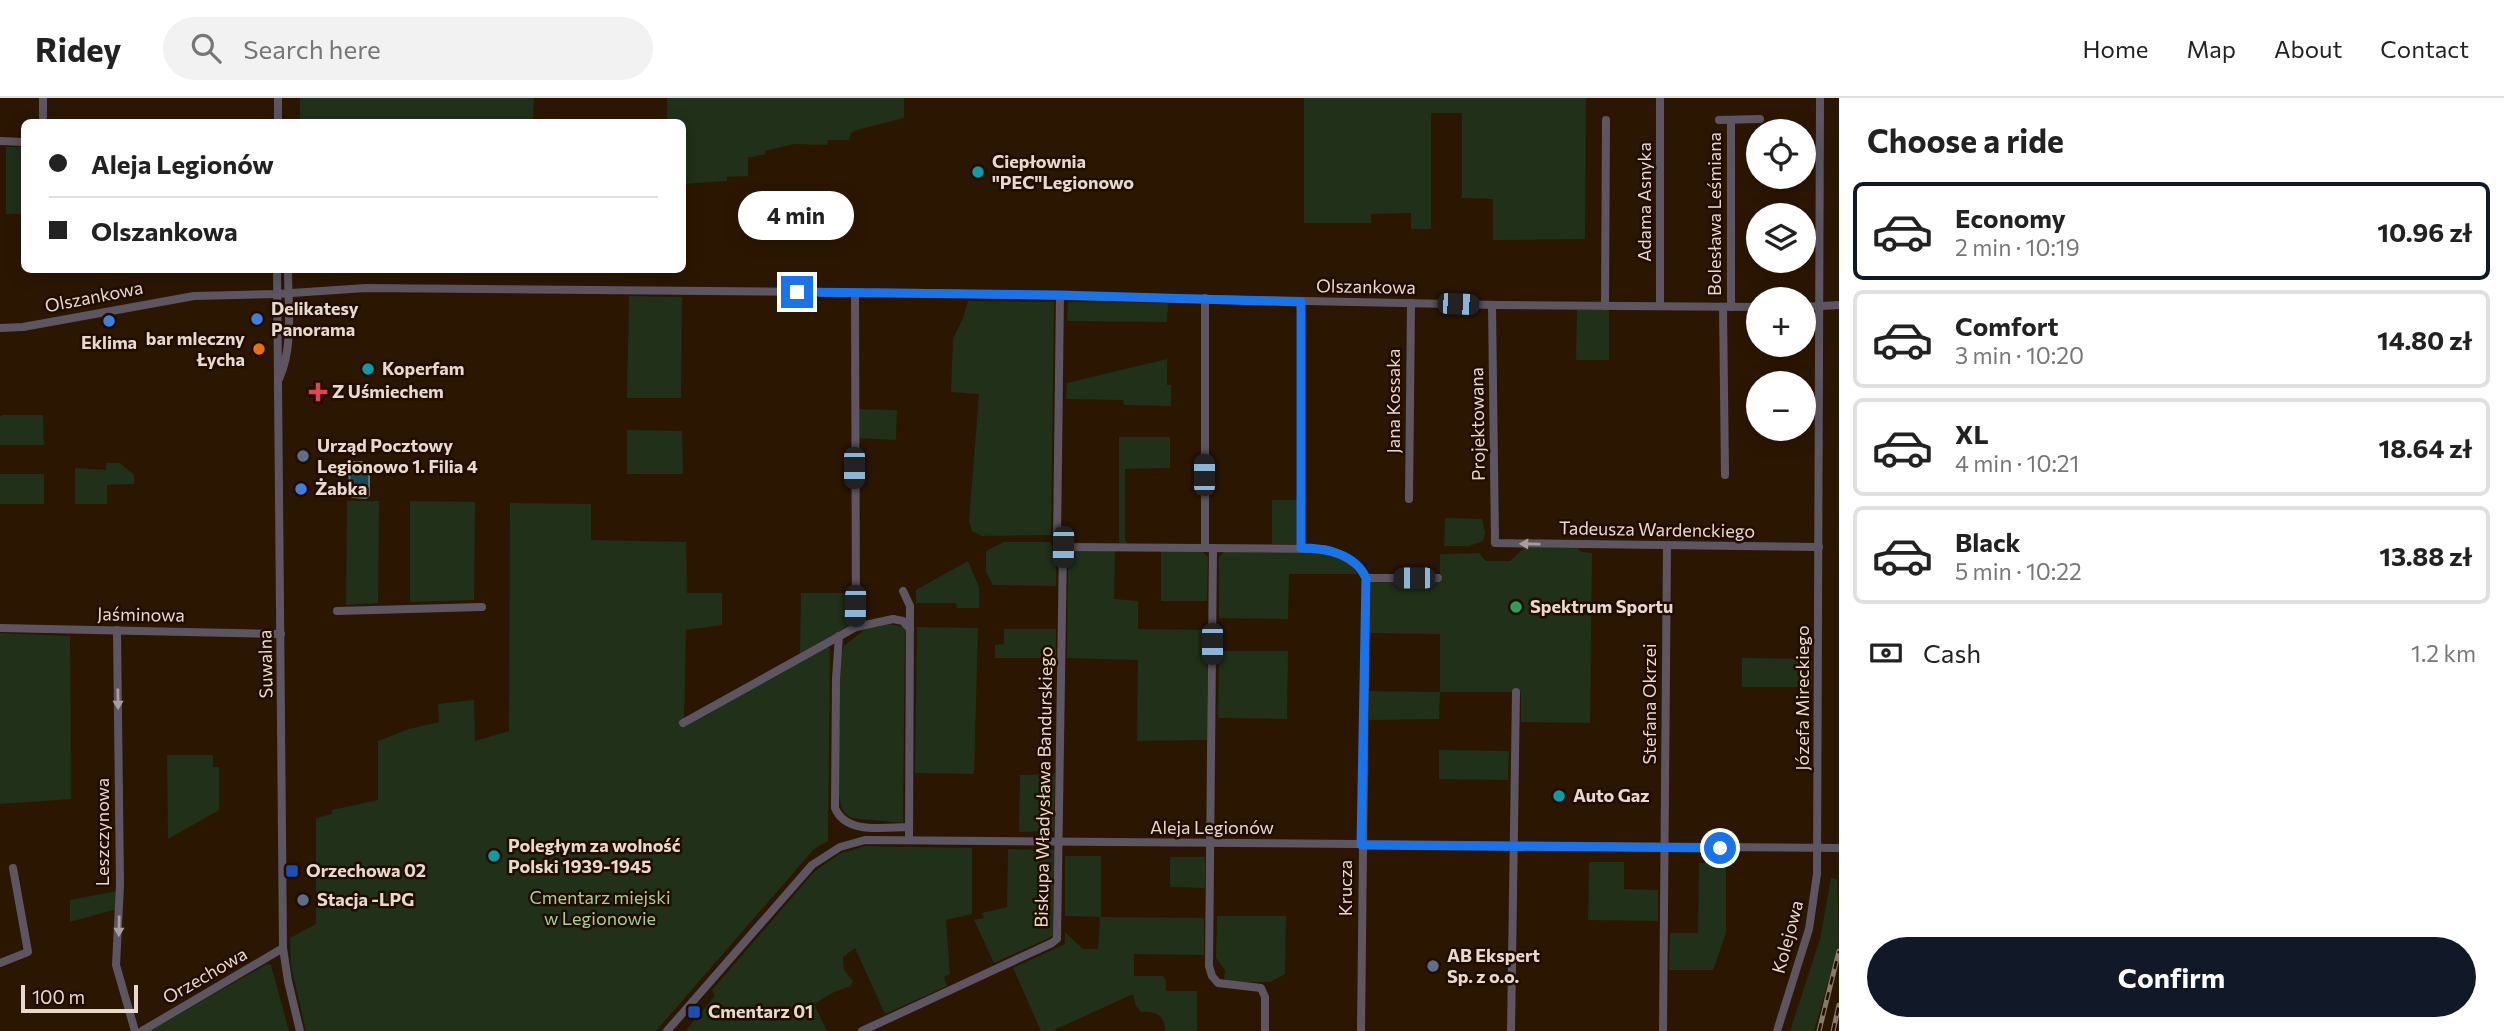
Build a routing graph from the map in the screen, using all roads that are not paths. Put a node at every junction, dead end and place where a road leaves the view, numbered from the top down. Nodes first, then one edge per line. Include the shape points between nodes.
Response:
1 (43, 98) edge
2 (278, 98) edge
3 (1660, 98) edge
4 (1820, 98) edge
5 (1760, 118) dead end
6 (43, 119) edge
7 (278, 119) edge
8 (1606, 120) dead end
9 (1719, 120) dead end
10 (1731, 120) junction
11 (0, 141) edge
12 (21, 142) edge
13 (277, 273) edge
14 (288, 273) edge
15 (288, 293) junction
16 (855, 293) junction
17 (277, 294) junction
18 (1060, 295) junction
19 (1205, 298) junction
20 (1301, 302) junction
21 (1411, 303) junction
22 (1492, 305) junction
23 (1839, 305) edge
24 (1605, 306) junction
25 (1660, 306) junction
26 (1727, 307) junction
27 (1746, 307) edge
28 (1819, 307) junction
29 (0, 328) edge
30 (279, 379) junction
31 (1725, 475) dead end
32 (1409, 499) dead end
33 (1495, 543) joint
34 (1667, 546) junction
35 (1063, 547) junction
36 (1819, 547) junction
37 (1209, 548) junction
38 (1301, 548) junction
39 (1366, 578) junction
40 (1438, 578) dead end
41 (903, 591) dead end
42 (482, 607) dead end
43 (337, 611) dead end
44 (856, 627) junction
45 (0, 628) edge
46 (909, 629) junction
47 (117, 630) junction
48 (281, 634) junction
49 (839, 636) junction
50 (1516, 692) dead end
51 (682, 723) dead end
52 (909, 827) junction
53 (909, 840) junction
54 (1059, 842) junction
55 (1210, 844) junction
56 (1361, 845) junction
57 (1513, 846) junction
58 (1664, 847) junction
59 (1839, 848) edge
60 (1818, 849) junction
61 (13, 868) dead end
62 (283, 948) junction
63 (0, 963) edge
64 (135, 1031) edge
65 (142, 1031) edge
66 (300, 1031) edge
67 (667, 1031) edge
68 (862, 1031) edge
69 (1265, 1031) edge
70 (1361, 1031) edge
71 (1511, 1031) edge
72 (1663, 1031) edge
73 (1777, 1031) edge

1 - 6 street
2 - 7 street
3 - 25 street, Adama Asnyka
4 - 28 street, Józefa Mireckiego
5 - 10 street, Bolesława Leśmiana
8 - 24 street
9 - 10 street, Bolesława Leśmiana
10 - 26 street, Bolesława Leśmiana
11 - 12 street
13 - 17 street, Suwalna
14 - 15 street, Suwalna
15 - 16 street, Olszankowa via 380,288
15 - 17 street, Olszankowa
15 - 30 street, Suwalna via 286,355
16 - 18 street, Olszankowa
16 - 44 street
17 - 29 street, Olszankowa via 194,296
17 - 30 street, Suwalna
18 - 19 street, Olszankowa
18 - 35 street, Biskupa Władysława Bandurskiego via 1057,539
19 - 20 street, Olszankowa
19 - 37 street
20 - 21 street, Olszankowa
20 - 38 street
21 - 22 street, Olszankowa
21 - 32 street, Jana Kossaka
22 - 24 street, Olszankowa
22 - 33 street, Projektowana
23 - 28 street
24 - 25 street, Olszankowa
25 - 26 street, Olszankowa
26 - 27 street, Olszankowa
26 - 31 street
28 - 36 street, Józefa Mireckiego
30 - 48 street, Suwalna
34 -> 33 street, Tadeusza Wardenckiego
34 - 36 street, Tadeusza Wardenckiego
34 - 58 street, Stefana Okrzei
35 - 37 street
35 - 54 street, Biskupa Władysława Bandurskiego
36 - 60 street, Józefa Mireckiego
37 - 38 street
37 - 55 street
38 - 39 street via 1331,550 1362,570
39 - 40 street
39 - 56 street, Krucza
41 - 46 street via 910,607
42 - 43 street
44 - 46 street via 892,619
44 - 49 street
45 - 47 street, Jaśminowa
46 - 52 street
47 - 48 street, Jaśminowa
47 -> 64 street, Leszczynowa via 120,885 116,965
48 - 62 street, Suwalna
49 - 51 street
49 - 52 street via 835,808 840,818 853,826
50 - 57 street
52 - 53 street
53 - 54 street, Aleja Legionów
53 - 67 street, Aleja Legionów via 850,843 818,860
54 - 55 street, Aleja Legionów
54 - 68 street, Biskupa Władysława Bandurskiego via 1055,941
55 - 56 street, Aleja Legionów
55 - 69 street via 1210,971 1223,985 1261,988
56 - 57 street, Aleja Legionów
56 - 70 street, Krucza
57 - 58 street, Aleja Legionów
57 - 71 street
58 - 60 street, Aleja Legionów
58 - 72 street, Stefana Okrzei
59 - 60 street, Aleja Legionów
60 - 73 street, Kolejowa via 1809,929
61 - 63 street via 28,952
62 - 65 street, Orzechowa
62 - 66 street, Suwalna

